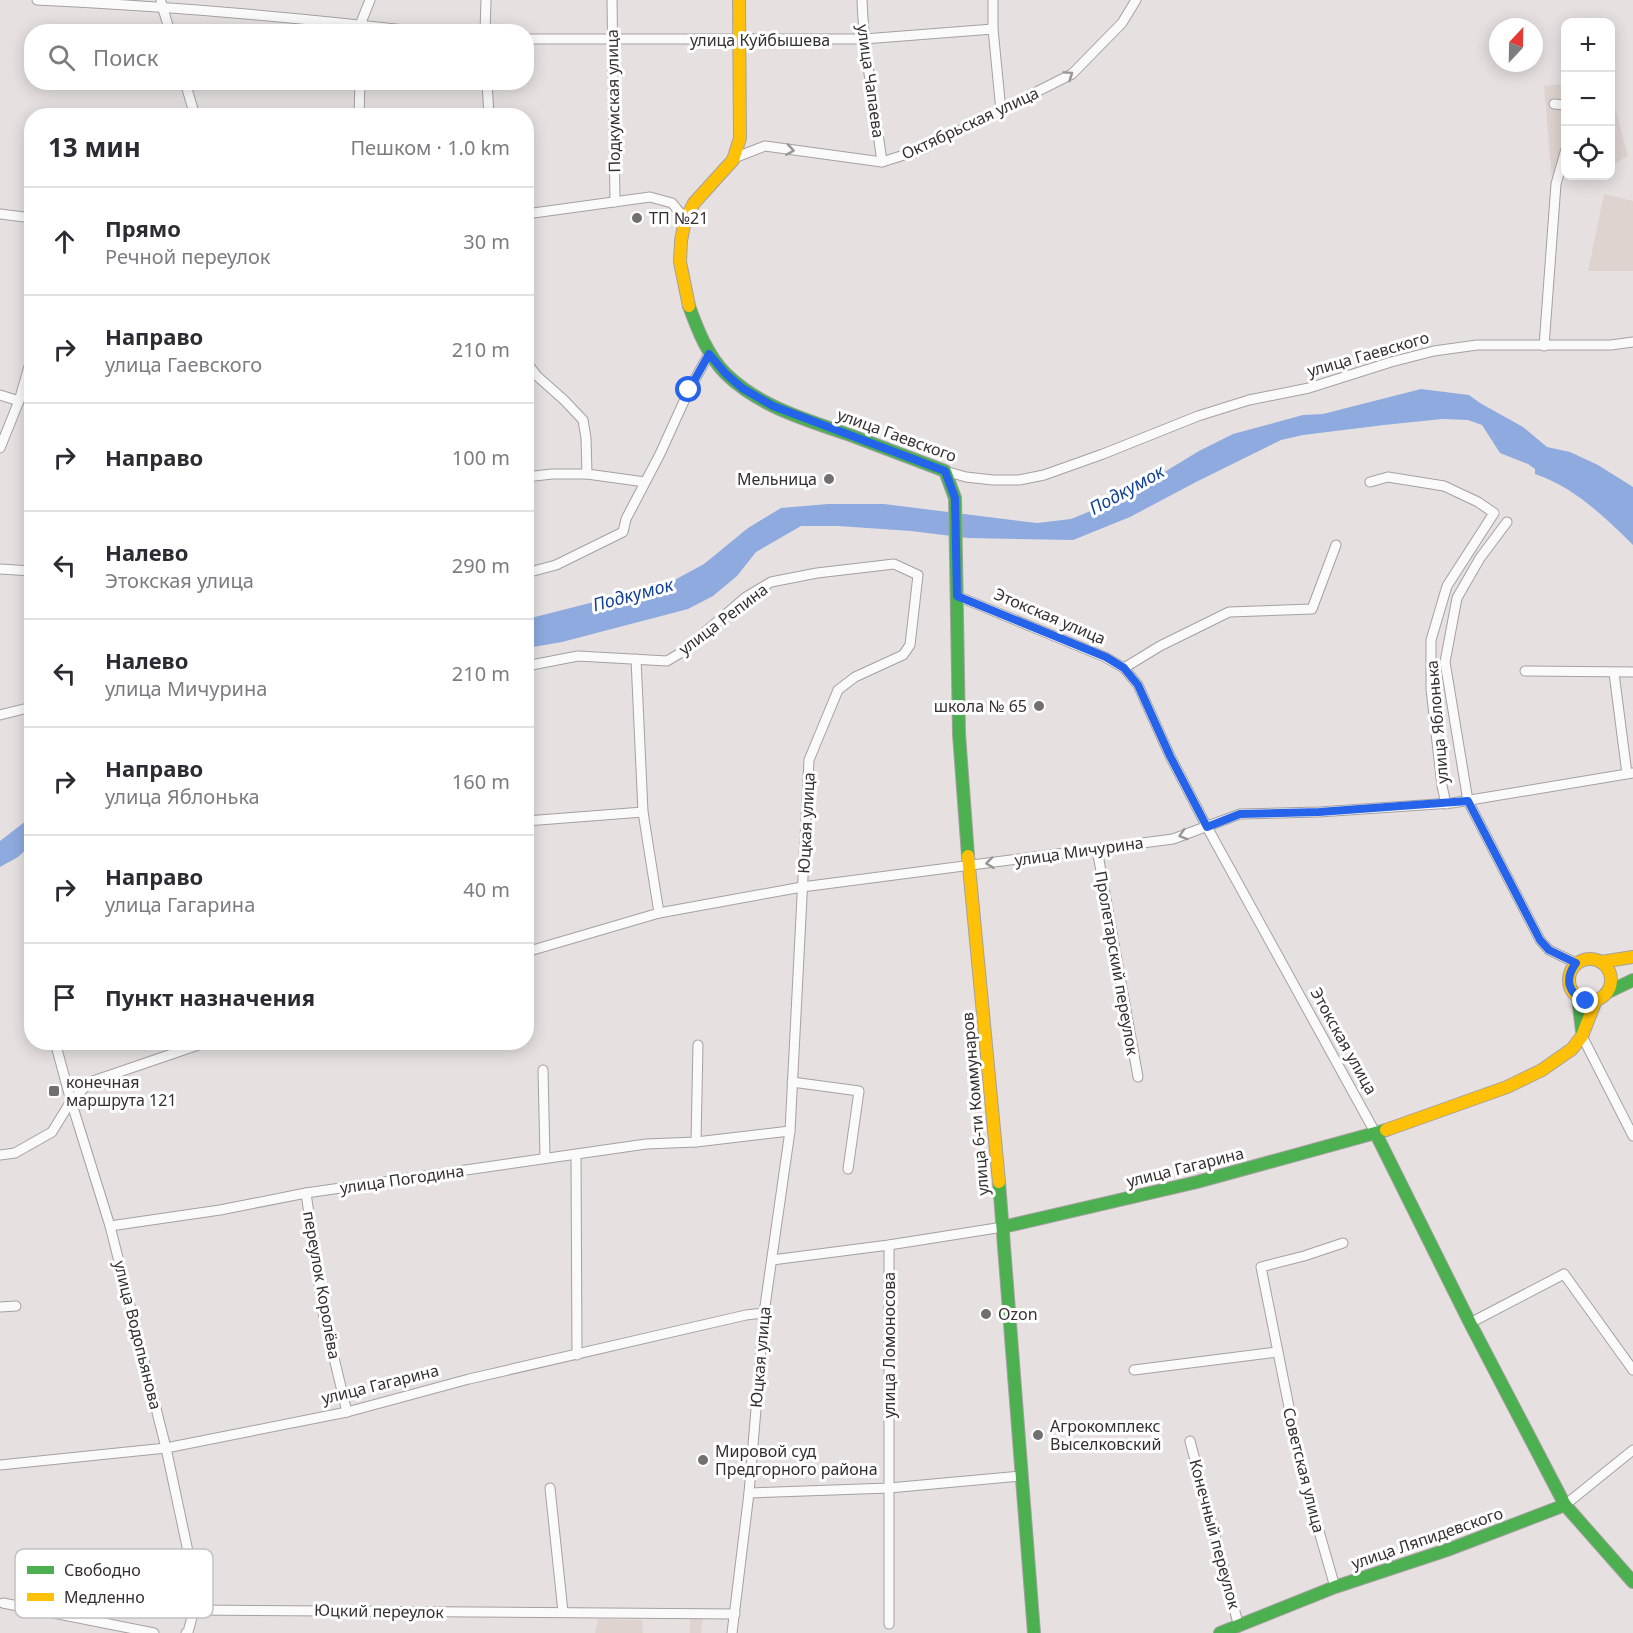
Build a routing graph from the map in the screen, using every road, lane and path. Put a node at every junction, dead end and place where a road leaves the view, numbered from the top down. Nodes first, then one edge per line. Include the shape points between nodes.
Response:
1 (37, 0) edge
2 (370, 0) edge
3 (486, 0) edge
4 (612, 0) edge
5 (739, 0) edge
6 (862, 0) edge
7 (993, 0) edge
8 (1136, 0) edge
9 (161, 3) edge
10 (168, 24) edge
11 (328, 24) edge
12 (361, 24) edge
13 (486, 24) edge
14 (993, 30) junction
15 (534, 39) edge
16 (864, 39) junction
17 (612, 40) junction
18 (739, 40) junction
19 (187, 90) edge
20 (360, 90) edge
21 (487, 90) edge
22 (1554, 104) dead end
23 (1561, 105) edge
24 (193, 108) edge
25 (359, 108) edge
26 (489, 108) edge
27 (1001, 111) junction
28 (734, 158) junction
29 (882, 162) junction
30 (1561, 162) edge
31 (615, 202) junction
32 (534, 213) edge
33 (0, 214) edge
34 (24, 217) edge
35 (685, 219) junction
36 (1633, 342) edge
37 (1544, 346) junction
38 (709, 354) junction
39 (534, 372) edge
40 (24, 384) edge
41 (0, 395) edge
42 (19, 401) junction
43 (0, 448) edge
44 (945, 471) junction
45 (588, 474) junction
46 (534, 476) edge
47 (645, 482) junction
48 (1370, 482) dead end
49 (1507, 522) dead end
50 (1336, 545) dead end
51 (0, 569) edge
52 (24, 570) edge
53 (534, 571) edge
54 (918, 575) joint
55 (957, 596) junction
56 (636, 659) junction
57 (534, 664) edge
58 (1124, 668) junction
59 (1525, 671) dead end
60 (1633, 672) edge
61 (1614, 673) junction
62 (24, 709) edge
63 (0, 715) edge
64 (1630, 774) edge
65 (1468, 801) junction
66 (1446, 804) junction
67 (643, 812) junction
68 (534, 820) edge
69 (1207, 827) junction
70 (1097, 849) junction
71 (969, 866) junction
72 (802, 887) junction
73 (659, 913) junction
74 (534, 950) edge
75 (1633, 957) edge
76 (1601, 962) junction
77 (1576, 963) junction
78 (1633, 980) edge
79 (1601, 997) junction
80 (1578, 998) junction
81 (1582, 1036) junction
82 (698, 1045) dead end
83 (57, 1050) edge
84 (184, 1050) edge
85 (543, 1070) dead end
86 (1138, 1077) dead end
87 (792, 1082) junction
88 (71, 1101) junction
89 (790, 1131) junction
90 (1376, 1134) junction
91 (1633, 1136) edge
92 (696, 1142) junction
93 (0, 1155) edge
94 (576, 1155) junction
95 (545, 1158) junction
96 (848, 1169) dead end
97 (306, 1193) junction
98 (110, 1226) junction
99 (1003, 1227) junction
100 (1343, 1243) dead end
101 (889, 1245) junction
102 (772, 1260) junction
103 (16, 1306) dead end
104 (0, 1307) edge
105 (764, 1313) junction
106 (1470, 1323) junction
107 (1277, 1352) junction
108 (577, 1355) junction
109 (1134, 1370) dead end
110 (1633, 1370) edge
111 (347, 1412) junction
112 (1190, 1440) dead end
113 (166, 1448) junction
114 (1633, 1450) edge
115 (0, 1465) edge
116 (1021, 1476) junction
117 (550, 1488) dead end
118 (889, 1488) junction
119 (750, 1493) junction
120 (1565, 1505) junction
121 (188, 1549) edge
122 (1633, 1581) edge
123 (1335, 1587) junction
124 (3, 1603) dead end
125 (15, 1605) edge
126 (213, 1610) edge
127 (563, 1612) junction
128 (735, 1614) junction
129 (78, 1618) edge
130 (192, 1618) edge
131 (889, 1624) dead end
132 (1239, 1627) junction
133 (154, 1633) edge
134 (187, 1633) edge
135 (732, 1633) edge
136 (1034, 1633) edge
137 (1220, 1633) edge

1 - 9 street
2 - 12 street
3 - 13 street
4 - 17 street, Подкумская улица
5 - 18 main road, улица Гаевского
6 - 16 street, улица Чапаева
7 - 14 street
27 -> 8 street, Октябрьская улица via 1072,74 1122,23
9 - 10 street
9 - 11 street
14 - 16 street, улица Куйбышева
14 - 27 street
15 - 17 street, улица Куйбышева
16 - 18 street, улица Куйбышева
16 - 29 street, улица Чапаева
17 - 18 street, улица Куйбышева
17 - 31 street, Подкумская улица
18 - 28 main road, улица Гаевского via 740,138
19 - 24 street
20 - 25 street
21 - 26 street
22 - 23 street
27 - 29 street, Октябрьская улица via 922,149
28 -> 29 street, Октябрьская улица via 765,146
28 - 35 main road, улица Гаевского via 694,201
30 - 37 street
31 - 32 street
31 - 35 street via 650,197 672,203
33 - 34 street
35 - 38 main road, улица Гаевского via 679,247 681,274 697,329
36 - 37 street, улица Гаевского
37 - 44 street, улица Гаевского via 1477,345 1391,362 1198,416 1035,477 993,480
38 - 44 main road, улица Гаевского via 742,388 773,406
38 - 47 street
39 - 45 street via 583,420
40 - 42 street
41 - 42 street
42 - 43 street
44 - 55 main road, улица 6-ти Коммунаров via 955,498
45 - 46 street
45 - 47 street
47 - 53 street via 623,532 556,565
48 - 66 street, улица Яблонька via 1389,477 1444,486 1494,513 1447,586 1431,640 1431,689
49 - 65 street, улица Яблонька via 1457,598 1445,662
50 - 58 street via 1312,609 1229,612
51 - 52 street
54 - 56 street, улица Репина via 894,564 771,582 746,597 667,661
54 - 72 street, Юцкая улица via 910,645 903,655 855,677 838,690 809,760
55 - 58 street, Этокская улица
55 - 71 main road, улица 6-ти Коммунаров via 959,734
56 - 57 street, улица Репина via 578,656
56 - 67 street
58 - 69 street, Этокская улица via 1138,685
59 - 61 street
60 - 61 street
61 - 64 street
62 - 63 street
64 - 65 street, улица Мичурина
65 - 66 street, улица Мичурина
65 - 77 street, улица Яблонька via 1540,940 1549,950
66 - 69 street, улица Мичурина via 1240,814
67 - 68 street
67 - 73 street
69 -> 70 street, улица Мичурина via 1173,838
69 - 90 street, Этокская улица
70 -> 71 street, улица Мичурина
70 - 86 street, Пролетарский переулок
71 - 72 street, улица Мичурина
71 - 99 main road, улица 6-ти Коммунаров
72 - 73 street, улица Мичурина
72 - 87 street, Юцкая улица
73 - 74 street, улица Мичурина
75 - 76 main road
76 - 77 main road via 1593,958
76 - 79 main road, улица Гагарина via 1609,970 1611,982
77 - 80 main road via 1568,981
78 - 79 main road
79 - 80 main road via 1586,1001
79 - 81 main road, улица Гагарина
80 - 81 main road
81 - 90 main road, улица Гагарина via 1572,1049 1542,1070 1507,1087
81 - 91 street
82 - 92 street
83 - 88 street, улица Водопьянова
84 - 88 street via 90,1083
85 - 95 street
87 - 89 street, Юцкая улица
87 - 96 street via 859,1091
88 - 93 street via 52,1132 15,1153
88 - 98 street, улица Водопьянова
89 - 92 street, улица Погодина
89 - 102 street, Юцкая улица
90 - 99 main road, улица Гагарина via 1197,1182
90 - 106 main road, Этокская улица
92 - 94 street, улица Погодина via 646,1144
94 - 95 street, улица Погодина
94 - 108 street
95 - 97 street, улица Погодина
97 - 98 street, улица Погодина
97 - 111 street, переулок Королёва via 323,1312
98 - 113 street, улица Водопьянова
99 - 101 street, улица Гагарина
99 - 116 main road, улица 6-ти Коммунаров
100 - 107 street, Советская улица via 1261,1267
101 - 102 street, улица Гагарина
101 - 118 street, улица Ломоносова
102 - 105 street, Юцкая улица
103 - 104 street
105 - 108 street, улица Гагарина
105 - 119 street, Юцкая улица
106 - 110 street via 1564,1274
106 - 120 main road, Этокская улица
107 - 109 street
107 - 123 street, Советская улица via 1302,1472
108 - 111 street, улица Гагарина
111 - 113 street, улица Гагарина
112 - 132 street, Конечный переулок
113 - 115 street, улица Гагарина
113 - 121 street, улица Водопьянова
114 - 120 street, улица Ляпидевского
116 - 118 street
116 - 136 main road, улица 6-ти Коммунаров
117 - 127 street
118 - 119 street
118 - 131 street, улица Ломоносова
119 - 128 street, Юцкая улица
120 - 122 main road, Этокская улица
120 - 123 main road, улица Ляпидевского
123 - 132 main road, улица Ляпидевского
124 - 125 street
126 - 127 street, Юцкий переулок
127 - 128 street, Юцкий переулок
128 - 135 street, Юцкая улица
129 - 133 street
130 - 134 street, улица Водопьянова
132 - 137 main road, улица Ляпидевского

